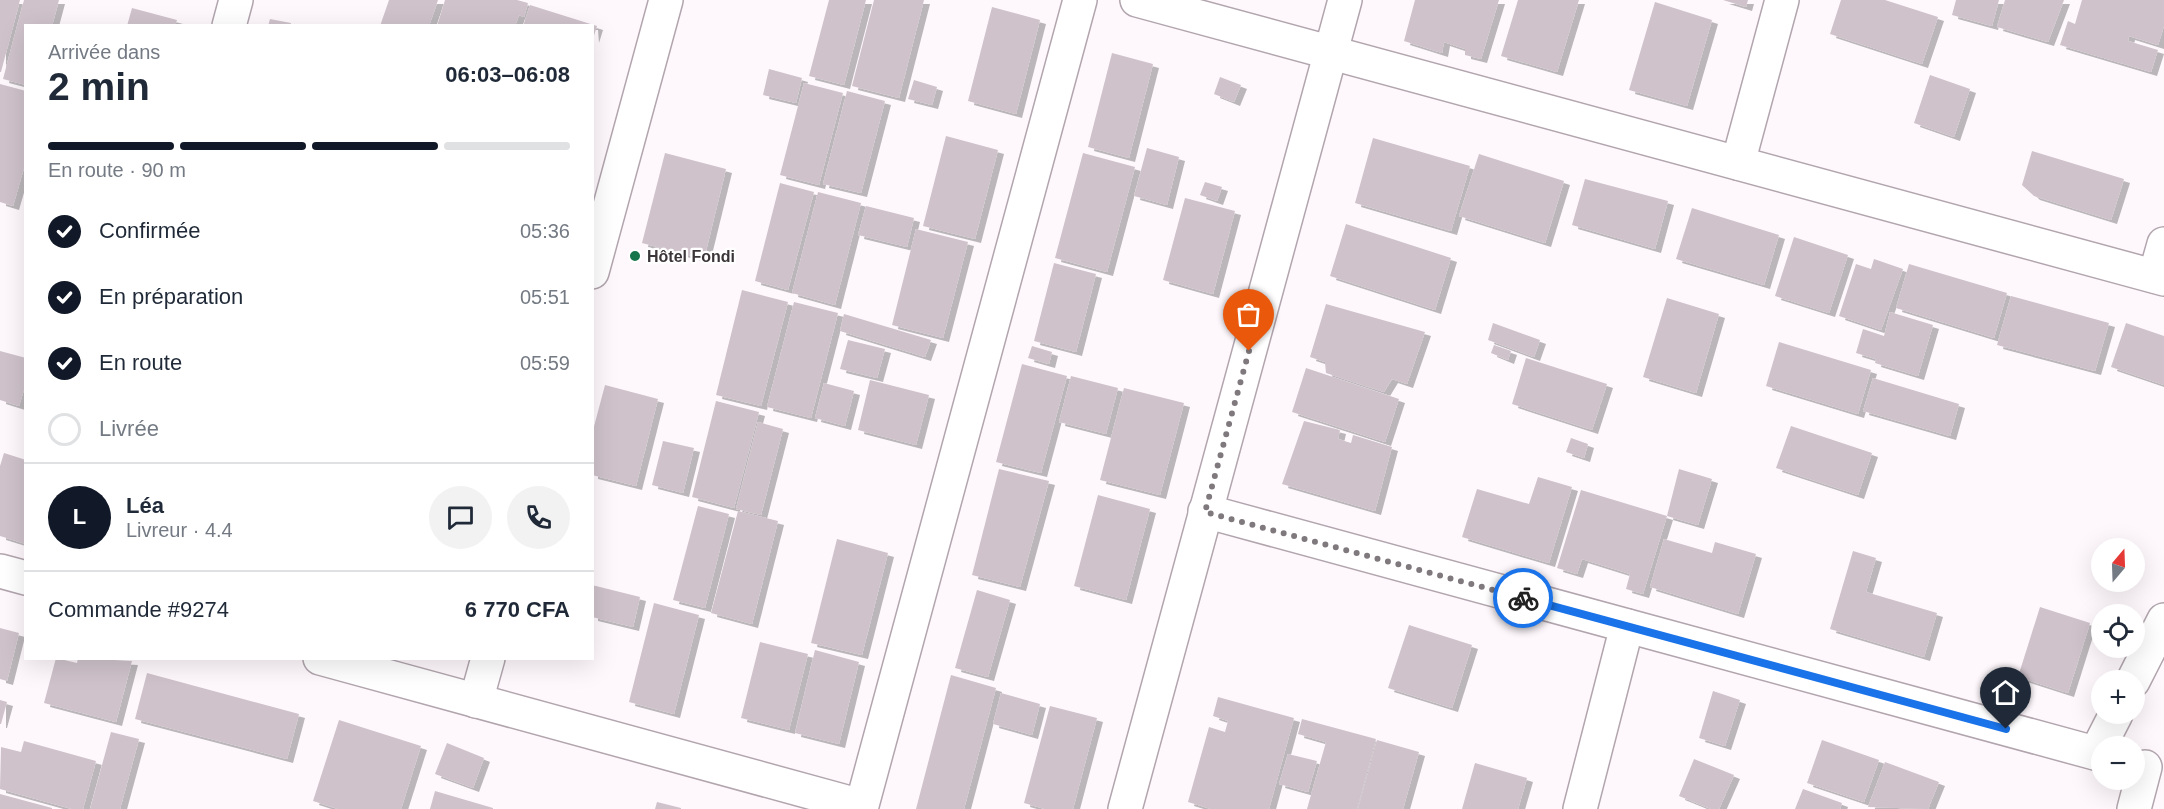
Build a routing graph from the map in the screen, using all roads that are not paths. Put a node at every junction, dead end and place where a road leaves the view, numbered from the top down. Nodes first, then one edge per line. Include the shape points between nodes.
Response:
1 (236, 0) edge
2 (666, 0) edge
3 (1080, 0) edge
4 (1137, 0) edge
5 (1345, 0) edge
6 (1782, 0) edge
7 (230, 24) edge
8 (1330, 52) junction
9 (1738, 163) junction
10 (2164, 244) edge
11 (594, 265) edge
12 (2160, 278) edge
13 (1205, 512) junction
14 (0, 572) edge
15 (24, 578) edge
16 (2164, 620) edge
17 (1627, 626) junction
18 (327, 660) edge
19 (487, 660) edge
20 (2139, 670) edge
21 (476, 701) junction
22 (2091, 752) edge
23 (2148, 768) edge
24 (861, 808) edge
25 (1125, 809) edge
26 (1580, 809) edge
27 (2134, 809) edge

1 - 7 street
2 - 11 street
3 - 24 street
4 - 8 street
5 - 8 street
6 - 9 street
8 - 9 street
8 - 13 street
9 - 12 street
10 - 12 street
13 - 17 street
13 - 25 street
14 - 15 street
16 - 20 street
17 - 22 street
17 - 26 street
18 - 21 street
19 - 21 street
21 - 24 street
23 - 27 street

